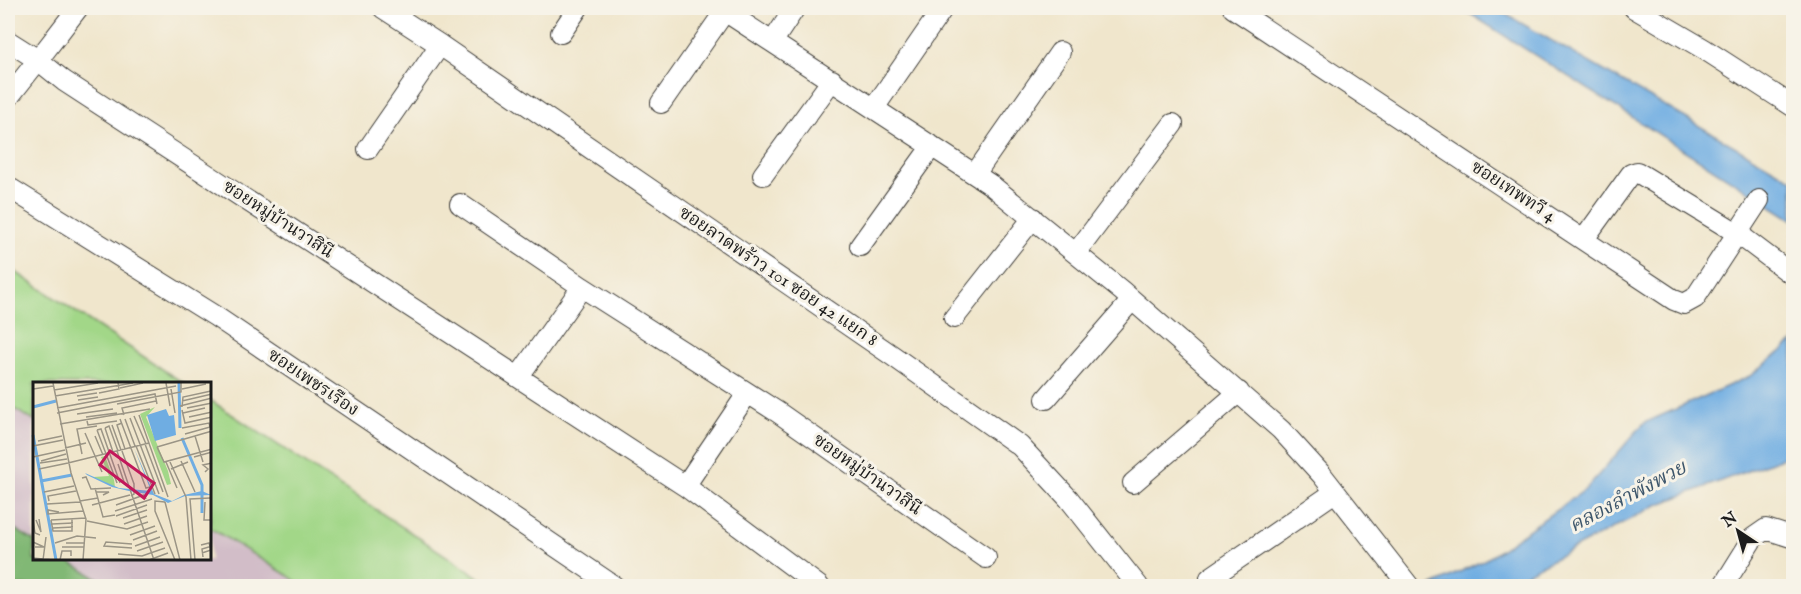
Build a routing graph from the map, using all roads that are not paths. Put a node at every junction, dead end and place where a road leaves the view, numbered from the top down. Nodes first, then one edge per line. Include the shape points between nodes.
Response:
1 (78, 8) edge
2 (383, 8) edge
3 (579, 8) edge
4 (795, 8) edge
5 (943, 8) edge
6 (1233, 8) edge
7 (1634, 8) edge
8 (723, 9) edge
9 (561, 33) dead end
10 (8, 40) edge
11 (773, 41) junction
12 (440, 45) junction
13 (1060, 52) dead end
14 (38, 60) junction
15 (832, 80) junction
16 (8, 98) edge
17 (662, 103) dead end
18 (1794, 107) edge
19 (874, 108) junction
20 (1173, 124) dead end
21 (932, 146) junction
22 (368, 149) dead end
23 (975, 174) junction
24 (763, 175) dead end
25 (8, 188) edge
26 (1759, 200) dead end
27 (460, 204) dead end
28 (1032, 218) junction
29 (1737, 233) junction
30 (1584, 239) junction
31 (861, 246) dead end
32 (1076, 253) junction
33 (1794, 276) edge
34 (582, 287) junction
35 (1132, 300) junction
36 (954, 318) dead end
37 (519, 376) junction
38 (1239, 392) junction
39 (747, 394) junction
40 (1046, 399) dead end
41 (1132, 483) dead end
42 (685, 486) junction
43 (1335, 492) junction
44 (1794, 538) edge
45 (986, 558) dead end
46 (1210, 578) dead end
47 (614, 586) edge
48 (819, 586) edge
49 (1138, 586) edge
50 (1409, 586) edge
51 (1723, 586) edge

1 - 14 street
2 - 12 street, ซอยลาดพร้าว 101 ซอย 42 แยก 8
3 - 9 street
4 - 11 street
5 - 19 street
6 - 30 street, ซอยเทพทวี 4
7 - 18 street
8 - 11 street
8 - 17 street
10 - 14 street, ซอยหมู่บ้านวาสินี
11 - 15 street
12 - 22 street
12 - 49 street, ซอยลาดพร้าว 101 ซอย 42 แยก 8 via 1020,446 1069,499
13 - 23 street
14 - 16 street
14 - 37 street, ซอยหมู่บ้านวาสินี via 64,81
15 - 19 street
15 - 24 street
19 - 21 street
20 - 32 street
21 - 23 street
21 - 31 street
23 - 28 street
25 - 47 street, ซอยเพชรเรือง via 215,316
26 - 29 street, ซอยเทพทวี 4
27 - 34 street, ซอยหมู่บ้านวาสินี
28 - 32 street
28 - 36 street
29 - 30 street via 1635,172
29 - 30 street, ซอยเทพทวี 4 via 1695,298 1684,304
29 - 33 street
32 - 35 street
34 - 37 street
34 - 39 street, ซอยหมู่บ้านวาสินี
35 - 38 street
35 - 40 street
37 - 42 street, ซอยหมู่บ้านวาสินี
38 - 41 street
38 - 43 street via 1281,430
39 - 42 street
39 - 45 street, ซอยหมู่บ้านวาสินี
42 - 48 street, ซอยหมู่บ้านวาสินี
43 - 46 street
43 - 50 street
44 - 51 street via 1766,529 1753,538

